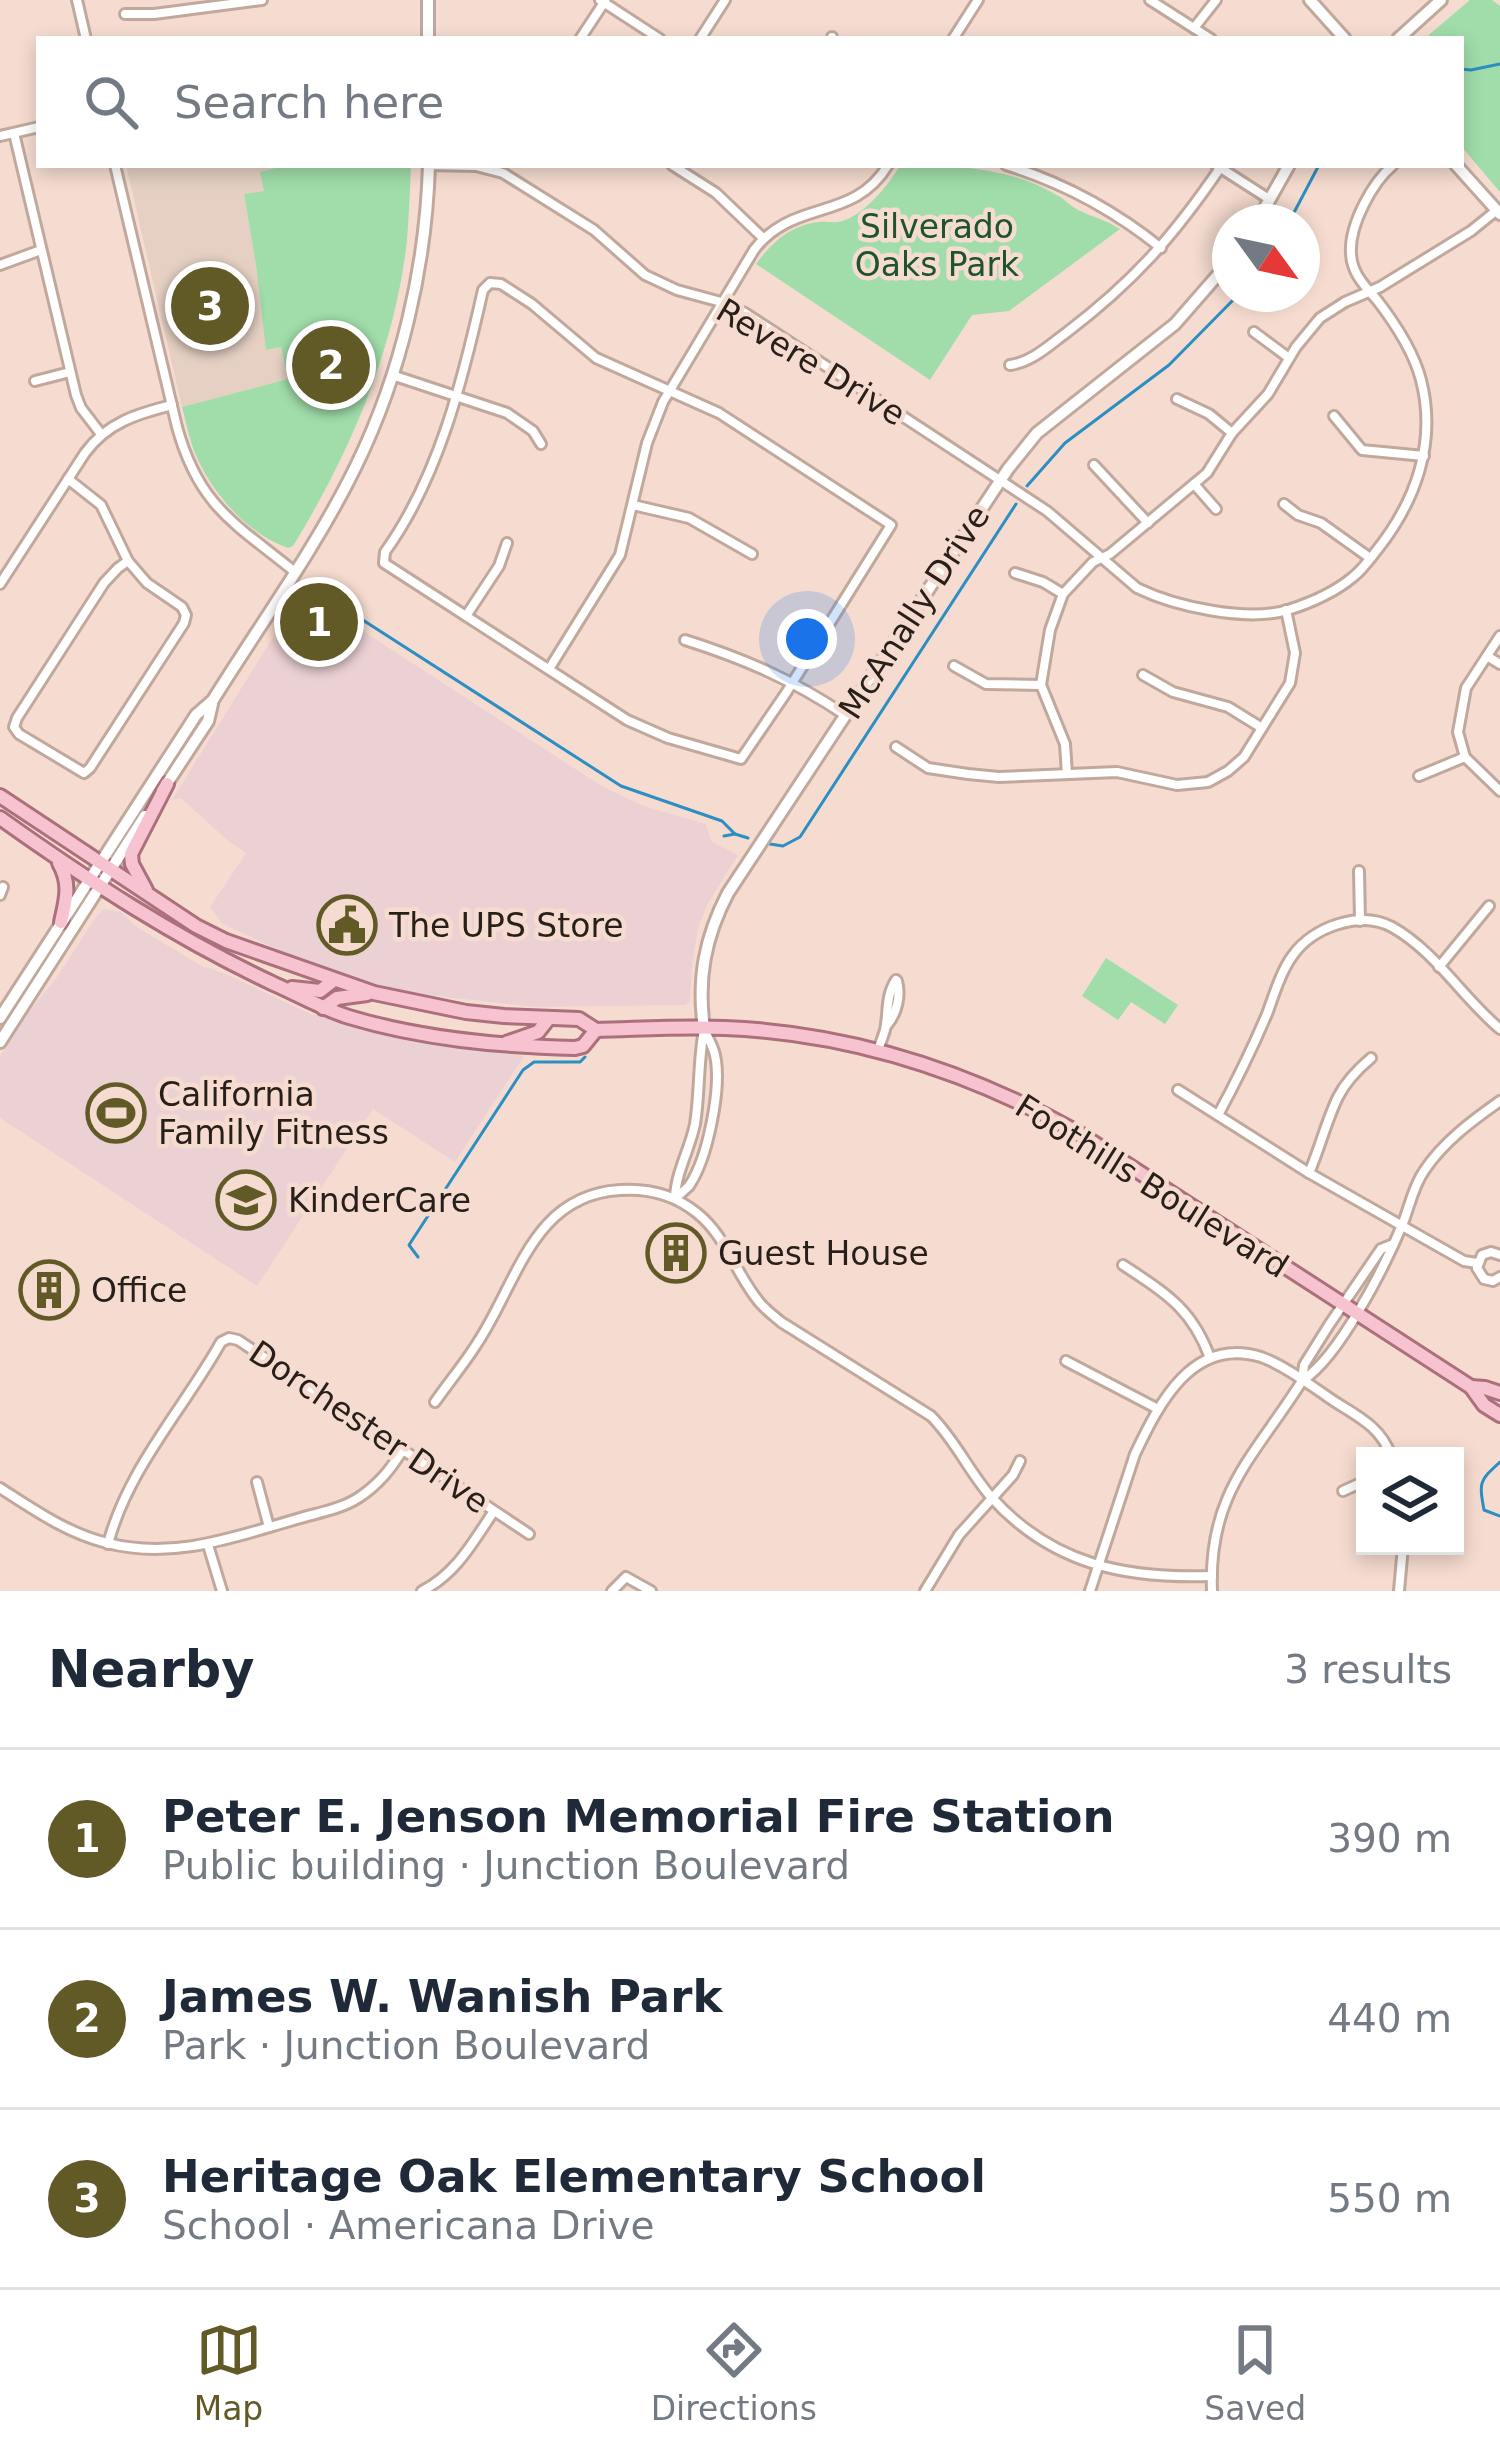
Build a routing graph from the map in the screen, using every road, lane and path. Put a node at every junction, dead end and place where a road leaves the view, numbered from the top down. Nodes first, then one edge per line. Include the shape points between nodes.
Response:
1 (77, 0) edge
2 (262, 0) edge
3 (428, 0) edge
4 (725, 0) edge
5 (1150, 0) edge
6 (1216, 0) edge
7 (1310, 0) edge
8 (1442, 0) edge
9 (603, 1) edge
10 (972, 3) edge
11 (125, 14) dead end
12 (1194, 28) junction
13 (85, 36) edge
14 (428, 36) edge
15 (582, 36) edge
16 (656, 36) edge
17 (702, 36) edge
18 (955, 36) edge
19 (1206, 36) edge
20 (1342, 36) edge
21 (1401, 36) edge
22 (36, 128) edge
23 (14, 133) junction
24 (0, 136) edge
25 (117, 168) edge
26 (429, 168) edge
27 (484, 168) edge
28 (677, 168) edge
29 (886, 168) edge
30 (1015, 168) edge
31 (1217, 168) edge
32 (1221, 168) edge
33 (1286, 168) edge
34 (1390, 168) edge
35 (1459, 168) edge
36 (1270, 200) junction
37 (1268, 204) edge
38 (1498, 212) edge
39 (763, 238) junction
40 (1161, 248) junction
41 (41, 250) junction
42 (0, 265) edge
43 (1212, 282) edge
44 (1370, 292) junction
45 (721, 302) junction
46 (1254, 332) dead end
47 (1289, 358) junction
48 (1010, 365) dead end
49 (70, 372) junction
50 (392, 375) junction
51 (35, 381) dead end
52 (669, 392) junction
53 (456, 396) junction
54 (1177, 399) dead end
55 (172, 405) junction
56 (1334, 416) dead end
57 (101, 434) junction
58 (1232, 434) junction
59 (541, 444) dead end
60 (1424, 456) junction
61 (1094, 465) dead end
62 (68, 479) junction
63 (1000, 481) junction
64 (1194, 484) junction
65 (1285, 503) dead end
66 (633, 505) junction
67 (1216, 509) dead end
68 (1148, 523) junction
69 (506, 543) dead end
70 (752, 554) dead end
71 (1102, 558) junction
72 (1370, 558) junction
73 (128, 561) junction
74 (296, 572) junction
75 (1015, 573) dead end
76 (0, 584) edge
77 (1064, 594) junction
78 (1286, 610) junction
79 (466, 616) junction
80 (1500, 636) edge
81 (686, 640) dead end
82 (1487, 656) junction
83 (1500, 664) edge
84 (954, 666) dead end
85 (549, 669) junction
86 (1143, 675) dead end
87 (793, 682) junction
88 (1041, 685) junction
89 (213, 700) junction
90 (846, 716) junction
91 (1262, 728) junction
92 (896, 747) dead end
93 (1465, 757) junction
94 (1067, 774) junction
95 (1419, 776) dead end
96 (167, 784) junction
97 (1500, 791) edge
98 (0, 796) edge
99 (0, 818) edge
100 (55, 857) junction
101 (105, 866) junction
102 (1359, 871) dead end
103 (94, 883) junction
104 (150, 895) junction
105 (1489, 906) dead end
106 (1360, 921) junction
107 (61, 922) junction
108 (1439, 967) junction
109 (334, 980) junction
110 (896, 980) dead end
111 (282, 987) junction
112 (374, 993) junction
113 (323, 1008) junction
114 (0, 1018) edge
115 (549, 1018) junction
116 (704, 1028) junction
117 (1500, 1029) edge
118 (596, 1030) junction
119 (0, 1042) edge
120 (500, 1045) junction
121 (878, 1050) junction
122 (1371, 1058) dead end
123 (1178, 1090) dead end
124 (1500, 1100) edge
125 (1218, 1115) junction
126 (1309, 1173) junction
127 (675, 1198) junction
128 (1402, 1225) junction
129 (1391, 1245) junction
130 (1500, 1255) edge
131 (1477, 1263) junction
132 (1123, 1265) dead end
133 (1500, 1277) edge
134 (1349, 1309) junction
135 (1210, 1358) junction
136 (1066, 1361) dead end
137 (1302, 1381) junction
138 (1471, 1387) junction
139 (1500, 1393) edge
140 (435, 1402) dead end
141 (1158, 1409) junction
142 (1500, 1415) edge
143 (1386, 1447) edge
144 (403, 1450) junction
145 (1021, 1461) dead end
146 (256, 1482) dead end
147 (1356, 1485) edge
148 (0, 1488) edge
149 (1343, 1491) dead end
150 (992, 1498) junction
151 (494, 1511) junction
152 (269, 1527) junction
153 (529, 1534) dead end
154 (107, 1544) junction
155 (208, 1545) junction
156 (1402, 1555) edge
157 (1098, 1565) junction
158 (1211, 1576) junction
159 (222, 1591) edge
160 (422, 1591) edge
161 (612, 1591) edge
162 (651, 1591) edge
163 (925, 1591) edge
164 (1090, 1591) edge
165 (1212, 1591) edge
166 (1399, 1591) edge

1 - 13 street
2 - 11 street
3 - 14 main road
4 - 17 street
5 - 12 street
6 - 12 street
7 - 20 main road
8 - 21 main road
9 - 15 street
9 - 16 street
10 - 18 street
12 - 19 street
22 - 23 street
23 - 24 street
23 - 41 street
25 - 55 street
26 - 50 main road via 419,265
27 - 45 street, Revere Drive via 594,230 645,275
28 - 39 street
29 - 39 street via 852,201 798,216
30 - 40 street via 1094,201
31 - 40 street
32 - 36 street
33 - 36 main road
34 - 44 street via 1373,186 1351,247
35 - 38 main road
36 - 37 main road
38 - 44 street
39 - 45 street
40 - 48 street via 1094,311 1033,358
41 - 42 street
41 - 49 street
43 - 63 main road, McAnally Drive via 1175,324 1036,433
44 - 47 street via 1320,318
44 - 60 street via 1420,377
45 - 52 street
45 - 63 street, Revere Drive
46 - 47 street
47 - 58 street
49 - 51 street
49 - 57 street via 81,408
50 - 53 street
50 - 74 main road via 358,463
52 - 53 street via 596,358 532,304 490,283
52 - 66 street
52 - 87 street via 718,413 891,525
53 - 59 street via 521,420
53 - 79 street via 384,562
54 - 58 street
55 - 57 street
55 - 74 street via 190,466 210,499
56 - 60 street via 1362,450
57 - 62 street
58 - 64 street
60 - 72 street via 1396,526
61 - 68 street
62 - 73 street via 100,505
62 - 76 street
63 - 71 street, Revere Drive
63 - 90 main road, McAnally Drive
64 - 67 street
64 - 68 street
65 - 72 street
66 - 70 street via 689,518
66 - 85 street via 611,573
68 - 71 street
69 - 79 street
71 - 77 street
71 - 78 street, Revere Drive via 1152,594 1235,613
72 - 78 street via 1327,594
73 - 73 street via 186,615 84,772 14,727 104,583
74 - 89 main road
75 - 77 street
77 - 88 street
78 - 91 street via 1295,663
79 - 85 street
80 - 82 street
81 - 87 street
82 - 83 street
82 - 93 street via 1466,688 1458,732
84 - 88 street via 986,684
85 - 87 street via 647,730 740,759
86 - 91 street
87 - 90 street
88 - 94 street via 1065,744
89 - 96 main road via 208,722
89 - 101 main road via 196,715
90 - 116 main road, McAnally Drive via 715,919 703,964
91 - 94 street via 1236,765 1197,784
92 - 94 street via 928,768 968,775
93 - 95 street
93 - 97 street
96 - 101 main road
96 - 104 main road via 131,854
98 - 101 main road, Foothills Boulevard
99 - 100 main road, Foothills Boulevard
100 - 103 main road, Foothills Boulevard
100 - 107 main road via 67,880
101 - 103 main road
101 - 104 main road, Foothills Boulevard
102 - 106 street
103 - 107 main road
103 - 111 main road, Foothills Boulevard
103 - 119 main road
104 - 109 main road, Foothills Boulevard via 226,941
105 - 108 street
106 - 108 street via 1388,925
106 - 125 street via 1328,926 1290,957
107 - 114 main road
108 - 117 street
109 - 111 main road via 320,991
109 - 112 main road, Foothills Boulevard
110 - 121 street
111 - 113 main road, Foothills Boulevard
112 - 113 main road
112 - 115 main road, Foothills Boulevard
113 - 120 main road, Foothills Boulevard
115 - 118 main road, Foothills Boulevard via 579,1019
115 - 120 main road via 538,1031
116 - 118 main road, Foothills Boulevard
116 - 121 main road, Foothills Boulevard
116 - 127 street, McAnally Drive via 696,1118
116 - 127 street, McAnally Drive via 715,1057 713,1118 689,1186
118 - 120 main road, Foothills Boulevard via 575,1048
121 - 134 main road, Foothills Boulevard via 1043,1114
122 - 126 street via 1337,1098
123 - 125 street
124 - 128 street via 1439,1150
125 - 126 street
126 - 128 street
127 - 140 street via 600,1192 545,1225
127 - 150 street via 716,1231 760,1304 931,1416
128 - 129 street
128 - 131 street
129 - 134 street
129 - 134 street via 1381,1249
130 - 131 street via 1486,1252
131 - 133 street via 1484,1279
132 - 135 street via 1178,1303
134 - 137 street via 1304,1365
134 - 137 street via 1318,1371
134 - 138 main road, Foothills Boulevard
135 - 137 street via 1263,1358
135 - 141 street via 1185,1373
136 - 141 street
137 - 143 street via 1378,1431
137 - 158 street via 1237,1476 1218,1522
138 - 139 main road, Foothills Boulevard
138 - 142 main road, Foothills Boulevard
141 - 157 street
144 - 151 street, Dorchester Drive
144 - 152 street via 381,1480 349,1503
144 - 154 street, Dorchester Drive via 229,1338 134,1479
145 - 150 street
146 - 152 street
147 - 149 street
148 - 154 street
150 - 157 street via 1041,1539
150 - 163 street
151 - 153 street, Dorchester Drive
151 - 160 street via 460,1561
152 - 155 street
154 - 155 street
155 - 159 street
156 - 166 street
157 - 158 street via 1135,1575
157 - 164 street
158 - 165 street
161 - 162 street via 626,1576

